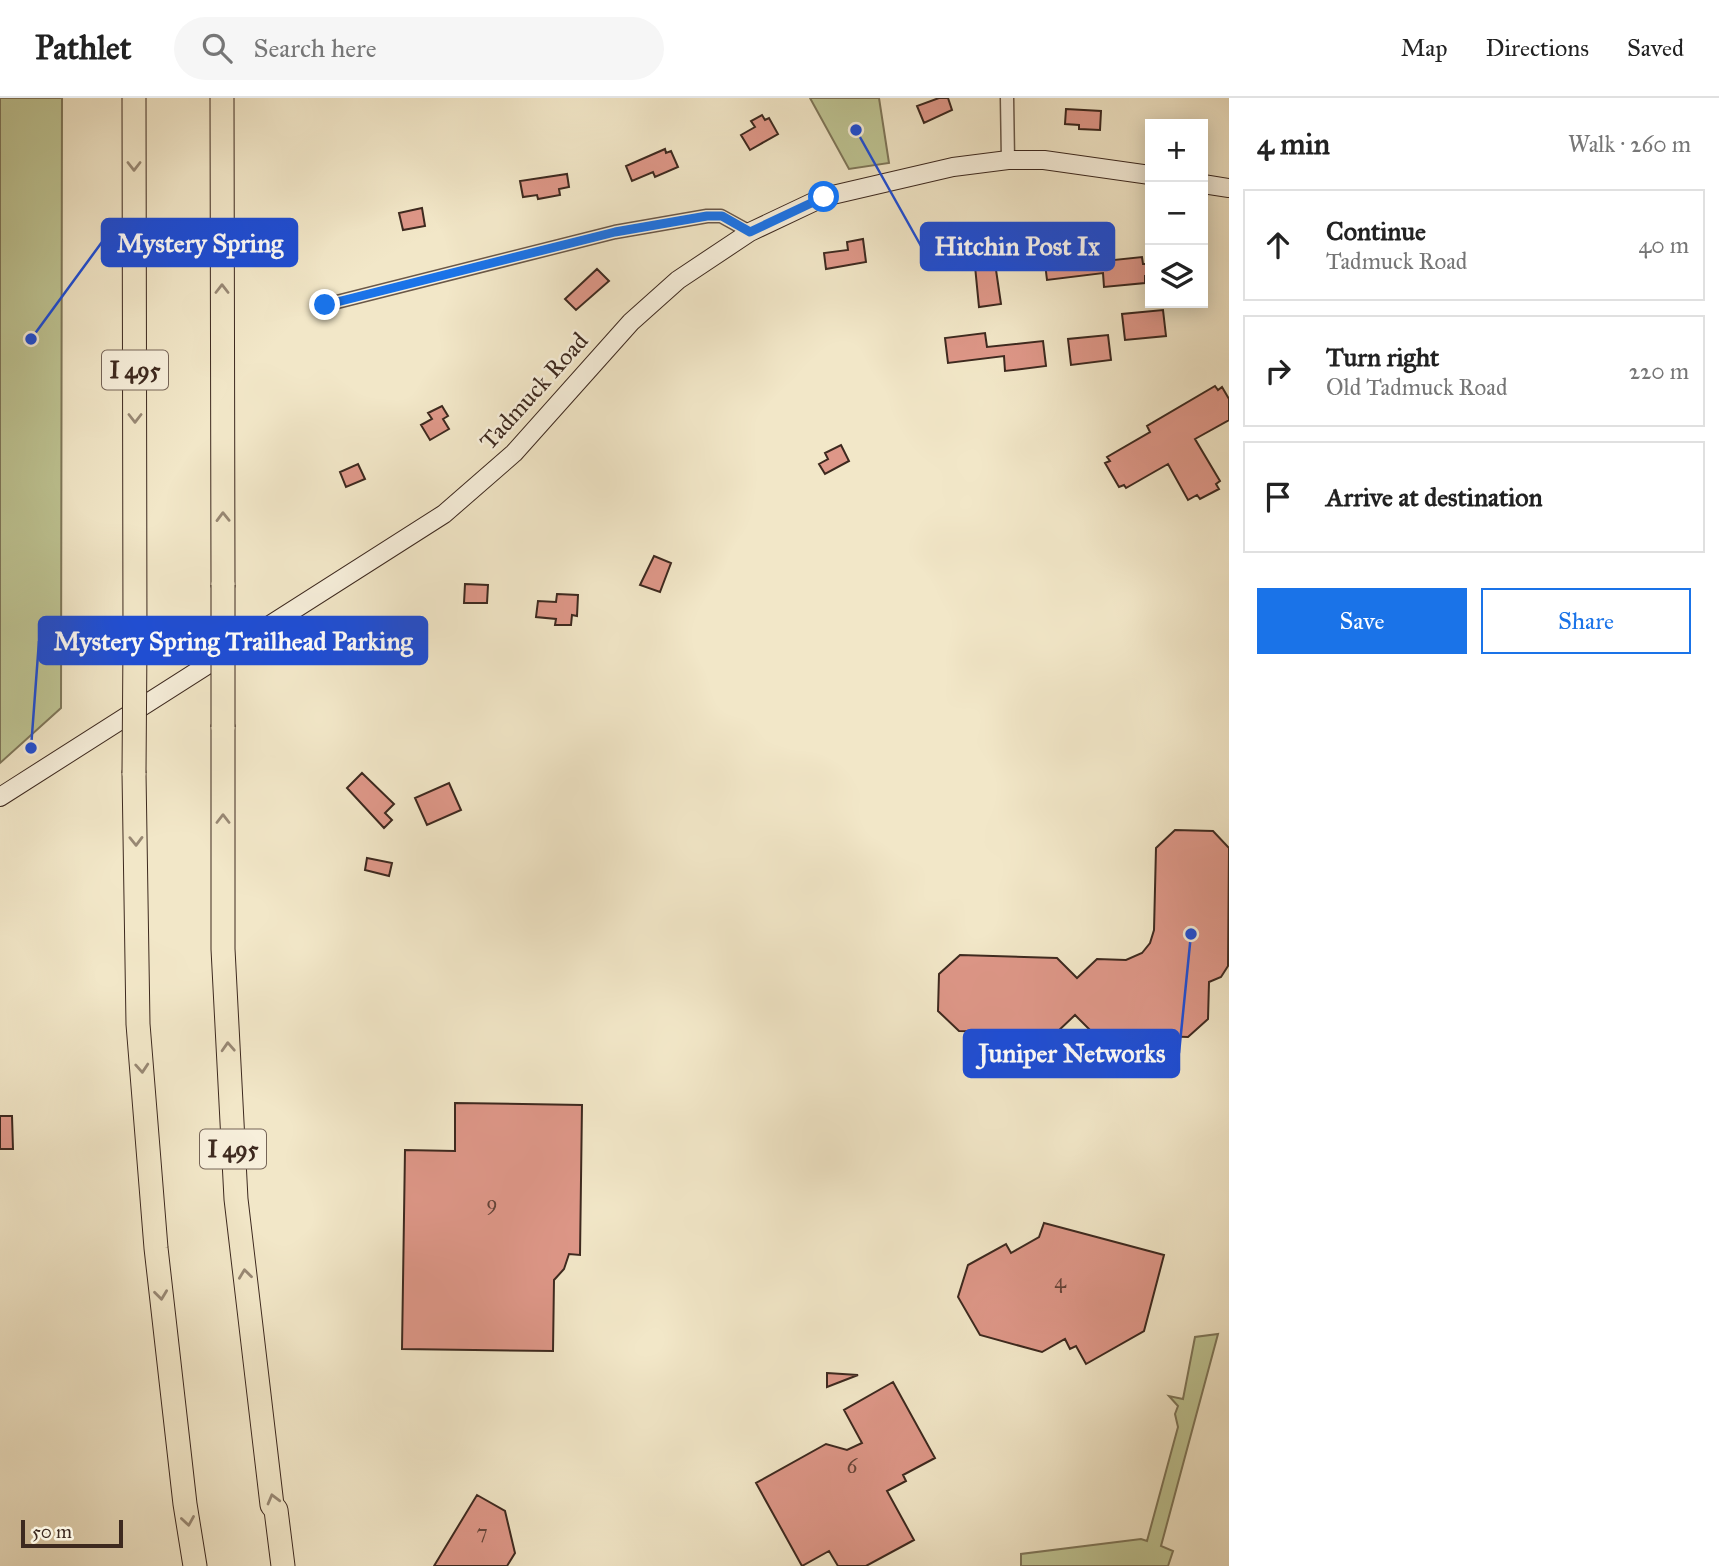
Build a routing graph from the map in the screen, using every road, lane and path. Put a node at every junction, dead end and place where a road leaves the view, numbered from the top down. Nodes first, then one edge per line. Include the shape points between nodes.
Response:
1 (134, 98) edge
2 (222, 98) edge
3 (1007, 98) edge
4 (1008, 160) junction
5 (1145, 174) edge
6 (1208, 185) edge
7 (1229, 188) edge
8 (750, 232) junction
9 (325, 305) dead end
10 (0, 797) edge
11 (195, 1566) edge
12 (284, 1566) edge

1 -> 11 highway, I 495, bridge via 138,1024 156,1248
12 -> 2 highway, I 495, bridge via 272,1505 236,1199 223,948
3 - 4 street
4 - 5 street, Tadmuck Road via 1044,160
4 - 8 street, Tadmuck Road via 953,167 824,197
6 - 7 street
8 - 9 street via 722,216 707,216 615,232
8 - 10 street, Tadmuck Road via 678,280 631,321 514,453 444,514

